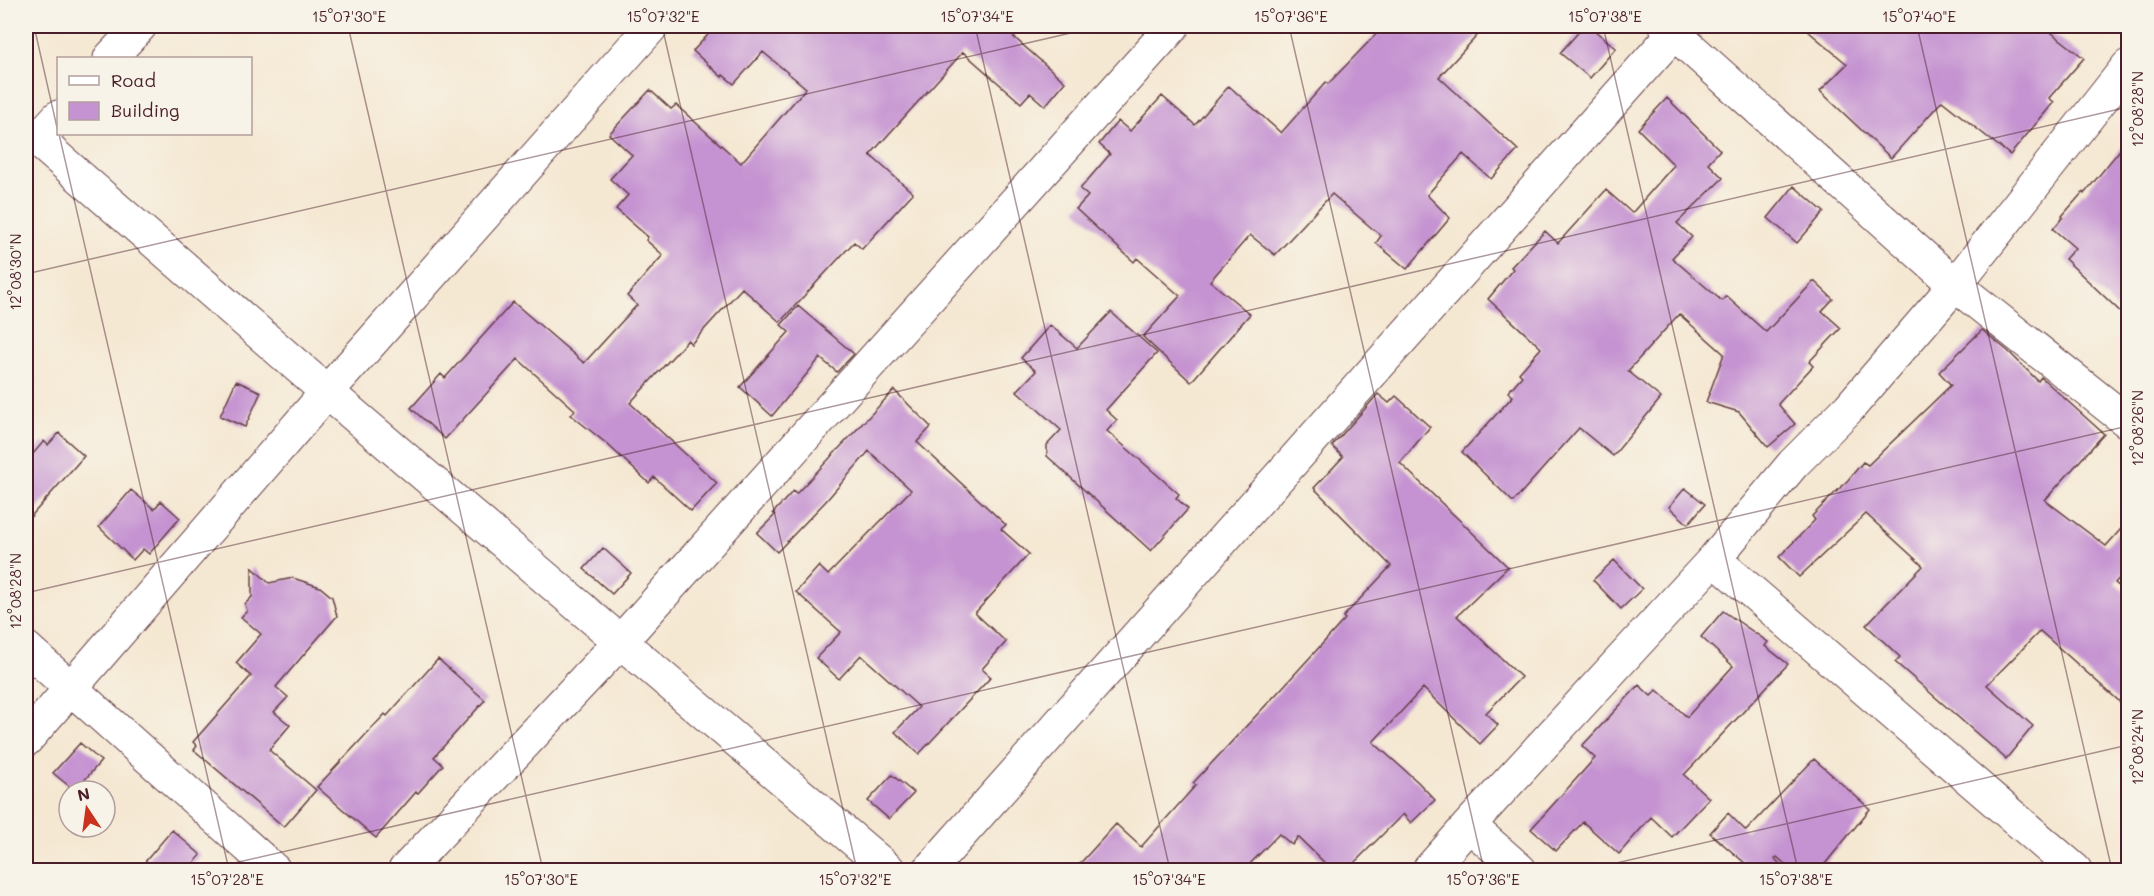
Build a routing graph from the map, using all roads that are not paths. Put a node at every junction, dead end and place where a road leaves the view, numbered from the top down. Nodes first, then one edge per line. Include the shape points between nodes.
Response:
1 (140, 26) edge
2 (652, 26) edge
3 (1173, 26) edge
4 (1670, 29) edge
5 (111, 57) edge
6 (2128, 66) edge
7 (40, 129) edge
8 (1955, 285) junction
9 (327, 392) junction
10 (2128, 422) edge
11 (1714, 559) junction
12 (621, 641) junction
13 (26, 648) edge
14 (70, 689) junction
15 (26, 740) edge
16 (1469, 825) junction
17 (274, 870) edge
18 (405, 870) edge
19 (890, 870) edge
20 (930, 870) edge
21 (1429, 870) edge
22 (1520, 870) edge
23 (2074, 870) edge

1 - 5 street
2 - 9 street
3 - 12 street
4 - 8 street
4 - 20 street
6 - 8 street
7 - 9 street
8 - 10 street
8 - 11 street via 1849,408 1793,464
9 - 12 street
9 - 14 street
11 - 16 street
11 - 23 street
12 - 18 street
12 - 19 street
13 - 14 street
14 - 15 street
14 - 17 street
16 - 21 street
16 - 22 street

